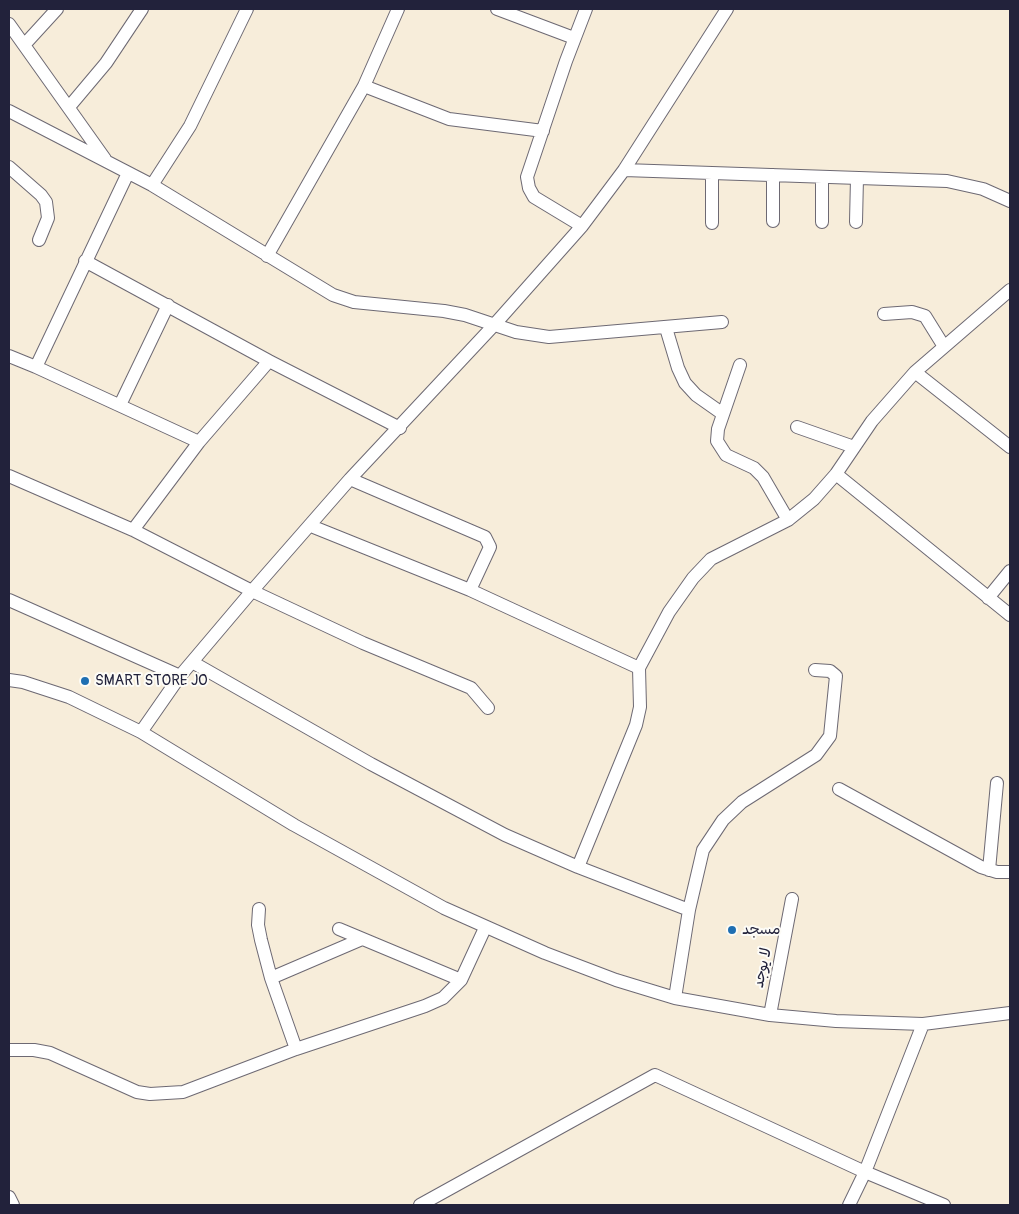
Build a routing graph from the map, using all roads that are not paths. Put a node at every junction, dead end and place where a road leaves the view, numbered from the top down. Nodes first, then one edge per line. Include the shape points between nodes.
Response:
1 (57, 9) edge
2 (142, 9) edge
3 (247, 9) edge
4 (398, 9) edge
5 (497, 9) edge
6 (586, 9) edge
7 (726, 9) edge
8 (9, 24) edge
9 (574, 38) junction
10 (25, 44) junction
11 (364, 86) junction
12 (69, 107) junction
13 (9, 111) edge
14 (543, 131) junction
15 (106, 161) junction
16 (9, 167) edge
17 (624, 170) junction
18 (128, 173) junction
19 (712, 173) junction
20 (773, 175) junction
21 (822, 177) junction
22 (857, 178) junction
23 (152, 185) junction
24 (1010, 201) edge
25 (773, 221) dead end
26 (822, 222) dead end
27 (856, 222) dead end
28 (712, 223) dead end
29 (582, 226) junction
30 (39, 240) dead end
31 (267, 256) junction
32 (85, 261) junction
33 (1010, 290) edge
34 (168, 305) junction
35 (884, 314) dead end
36 (722, 322) dead end
37 (495, 324) junction
38 (666, 328) junction
39 (943, 345) junction
40 (9, 356) edge
41 (270, 361) junction
42 (740, 365) dead end
43 (36, 366) junction
44 (915, 372) junction
45 (120, 405) junction
46 (723, 414) junction
47 (796, 427) dead end
48 (400, 428) junction
49 (199, 442) junction
50 (1010, 447) edge
51 (854, 448) junction
52 (836, 474) junction
53 (9, 476) edge
54 (350, 479) junction
55 (788, 520) junction
56 (311, 526) junction
57 (133, 530) junction
58 (1010, 571) edge
59 (470, 590) junction
60 (252, 591) junction
61 (988, 598) junction
62 (9, 600) edge
63 (1010, 615) edge
64 (192, 662) junction
65 (639, 668) junction
66 (816, 670) dead end
67 (180, 676) junction
68 (9, 680) edge
69 (488, 708) dead end
70 (141, 732) junction
71 (997, 783) dead end
72 (839, 789) dead end
73 (578, 867) junction
74 (989, 870) junction
75 (1010, 872) edge
76 (792, 899) dead end
77 (259, 909) dead end
78 (689, 910) junction
79 (484, 928) junction
80 (339, 929) dead end
81 (362, 938) junction
82 (271, 978) junction
83 (461, 980) junction
84 (675, 998) junction
85 (1010, 1013) edge
86 (770, 1015) junction
87 (923, 1024) junction
88 (296, 1049) junction
89 (9, 1050) edge
90 (865, 1172) junction
91 (9, 1197) edge
92 (13, 1205) edge
93 (420, 1205) edge
94 (849, 1205) edge
95 (944, 1205) edge

1 - 10 street
2 - 12 street via 106,63
3 - 23 street via 190,126
4 - 11 street
5 - 9 street
6 - 9 street
7 - 17 street
8 - 10 street
9 - 14 street
10 - 12 street
11 - 14 street via 449,119
11 - 31 street
12 - 15 street
13 - 15 street
14 - 29 street via 529,172 529,188 538,200
15 - 18 street
16 - 30 street via 46,202 48,218
17 - 19 street
17 - 29 street
18 - 23 street
18 - 32 street
19 - 20 street
19 - 28 street
20 - 21 street
20 - 25 street
21 - 22 street
21 - 26 street
22 - 24 street via 947,182 983,189
22 - 27 street
23 - 31 street
29 - 37 street
31 - 37 street via 354,302 444,311
32 - 34 street
32 - 43 street
33 - 39 street
34 - 41 street
34 - 45 street
35 - 39 street via 912,312 924,316
36 - 38 street
37 - 38 street via 516,332 549,337
37 - 48 street
38 - 46 street via 685,383
39 - 44 street
40 - 43 street
41 - 48 street
41 - 49 street
42 - 46 street
43 - 45 street
44 - 50 street
44 - 51 street via 878,414
45 - 49 street
46 - 55 street via 717,435 719,446 726,455 754,468 763,477
47 - 51 street
48 - 54 street
49 - 57 street
51 - 52 street
52 - 55 street via 814,499
52 - 61 street
53 - 57 street
54 - 56 street
54 - 59 street via 485,537 490,547
55 - 65 street via 711,559 692,578 669,612
56 - 59 street
56 - 60 street
57 - 60 street
58 - 61 street
59 - 65 street
60 - 64 street
60 - 69 street via 470,688
61 - 63 street
62 - 67 street
64 - 67 street
64 - 73 street via 440,801 505,835
65 - 73 street via 640,707 636,724
66 - 78 street via 830,671 836,676 830,736 816,755 742,802 723,820 704,850
67 - 70 street
68 - 70 street via 69,697
70 - 79 street via 294,825
71 - 74 street
72 - 74 street
73 - 78 street
74 - 75 street
76 - 86 street, لا يوجد
77 - 82 street via 259,932
78 - 84 street
79 - 83 street
79 - 84 street via 607,976
80 - 81 street
81 - 82 street
81 - 83 street
82 - 88 street
83 - 88 street via 452,991 425,1006
84 - 86 street
85 - 87 street
86 - 87 street
87 - 90 street
88 - 89 street via 183,1092 158,1094 138,1092 50,1053
90 - 93 street via 655,1075
90 - 94 street
90 - 95 street
91 - 92 street

